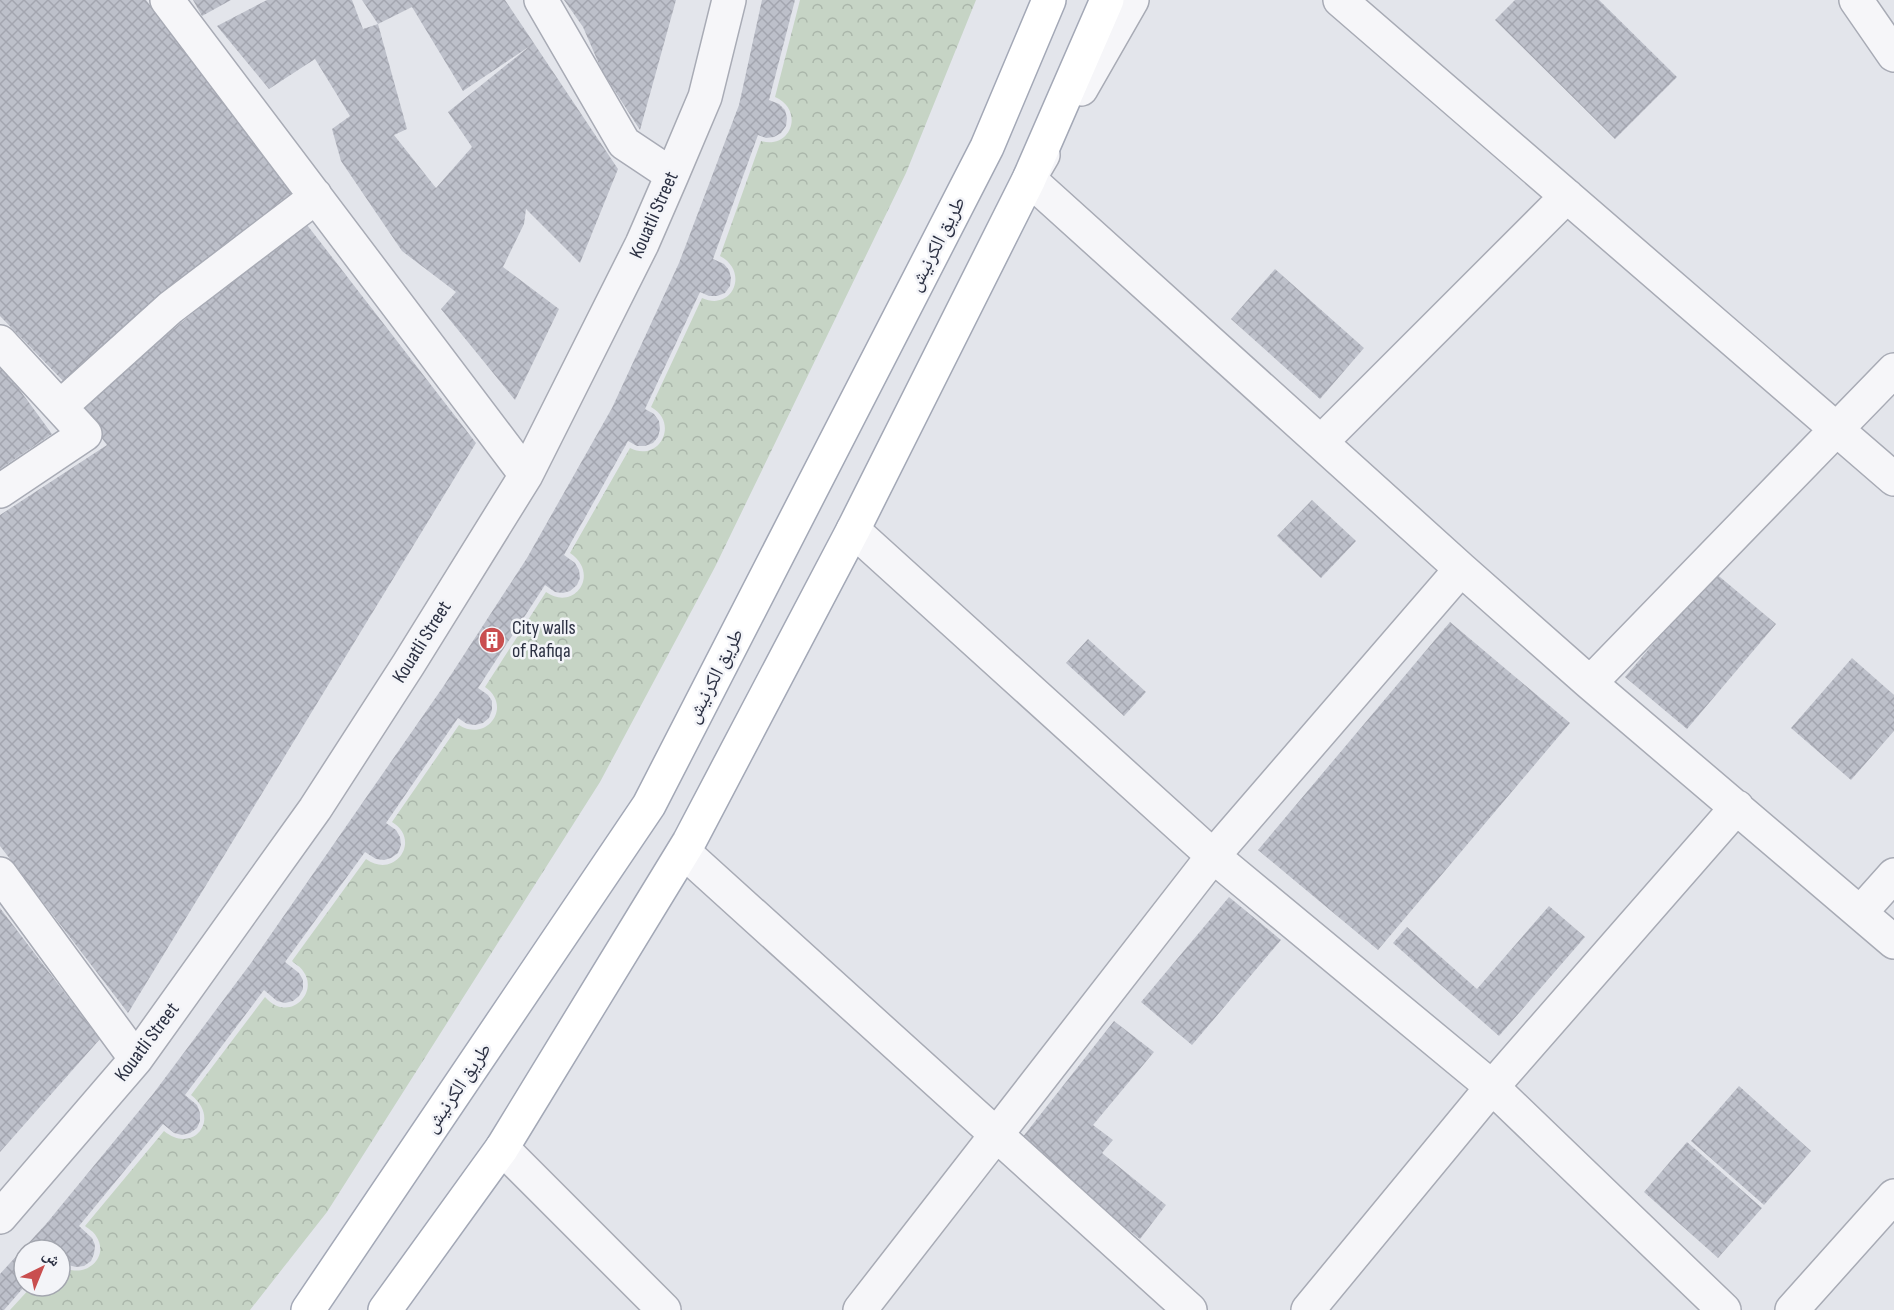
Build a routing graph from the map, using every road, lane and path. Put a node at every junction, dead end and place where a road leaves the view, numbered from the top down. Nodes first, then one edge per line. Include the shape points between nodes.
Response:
1 (167, 0) edge
2 (541, 0) edge
3 (729, 0) edge
4 (1049, 0) edge
5 (1107, 0) edge
6 (1132, 0) edge
7 (1340, 0) edge
8 (1856, 0) edge
9 (1894, 55) edge
10 (672, 175) junction
11 (1029, 179) junction
12 (315, 195) junction
13 (1567, 196) junction
14 (0, 342) edge
15 (1894, 370) edge
16 (60, 407) junction
17 (1835, 429) junction
18 (1321, 442) junction
19 (526, 475) junction
20 (1894, 479) edge
21 (0, 491) edge
22 (853, 530) junction
23 (1461, 569) junction
24 (1590, 682) junction
25 (1737, 807) junction
26 (684, 852) junction
27 (1213, 856) junction
28 (0, 874) edge
29 (1894, 875) edge
30 (1860, 913) junction
31 (1894, 942) edge
32 (136, 1059) junction
33 (1492, 1087) junction
34 (996, 1134) junction
35 (502, 1148) junction
36 (1894, 1196) edge
37 (0, 1217) edge
38 (308, 1310) edge
39 (385, 1310) edge
40 (664, 1310) edge
41 (860, 1310) edge
42 (1190, 1310) edge
43 (1308, 1310) edge
44 (1724, 1310) edge
45 (1792, 1310) edge

1 - 12 street
2 - 10 street via 624,143
3 - 10 street, Kouatli Street via 705,97
4 - 38 main road, طريق الكرنيش via 987,147 649,805
5 - 11 main road
6 - 11 street
7 - 13 street
8 - 9 street
10 - 19 street, Kouatli Street via 637,254
11 - 18 street
11 - 22 main road
12 - 16 street via 170,308
12 - 19 street
13 - 17 street
13 - 18 street
14 - 16 street
15 - 17 street
16 - 21 street via 85,434
17 - 20 street
17 - 24 street
18 - 23 street
19 - 32 street, Kouatli Street via 315,809
22 - 26 main road
22 - 27 street
23 - 24 street
23 - 27 street
24 - 25 street
25 - 30 street
25 - 33 street
26 - 34 street
26 - 35 main road
27 - 33 street
27 - 34 street
28 - 32 street
29 - 30 street
30 - 31 street
32 - 37 street, Kouatli Street
33 - 43 street
33 - 44 street
34 - 41 street
34 - 42 street
35 - 39 main road
35 - 40 street
36 - 45 street

